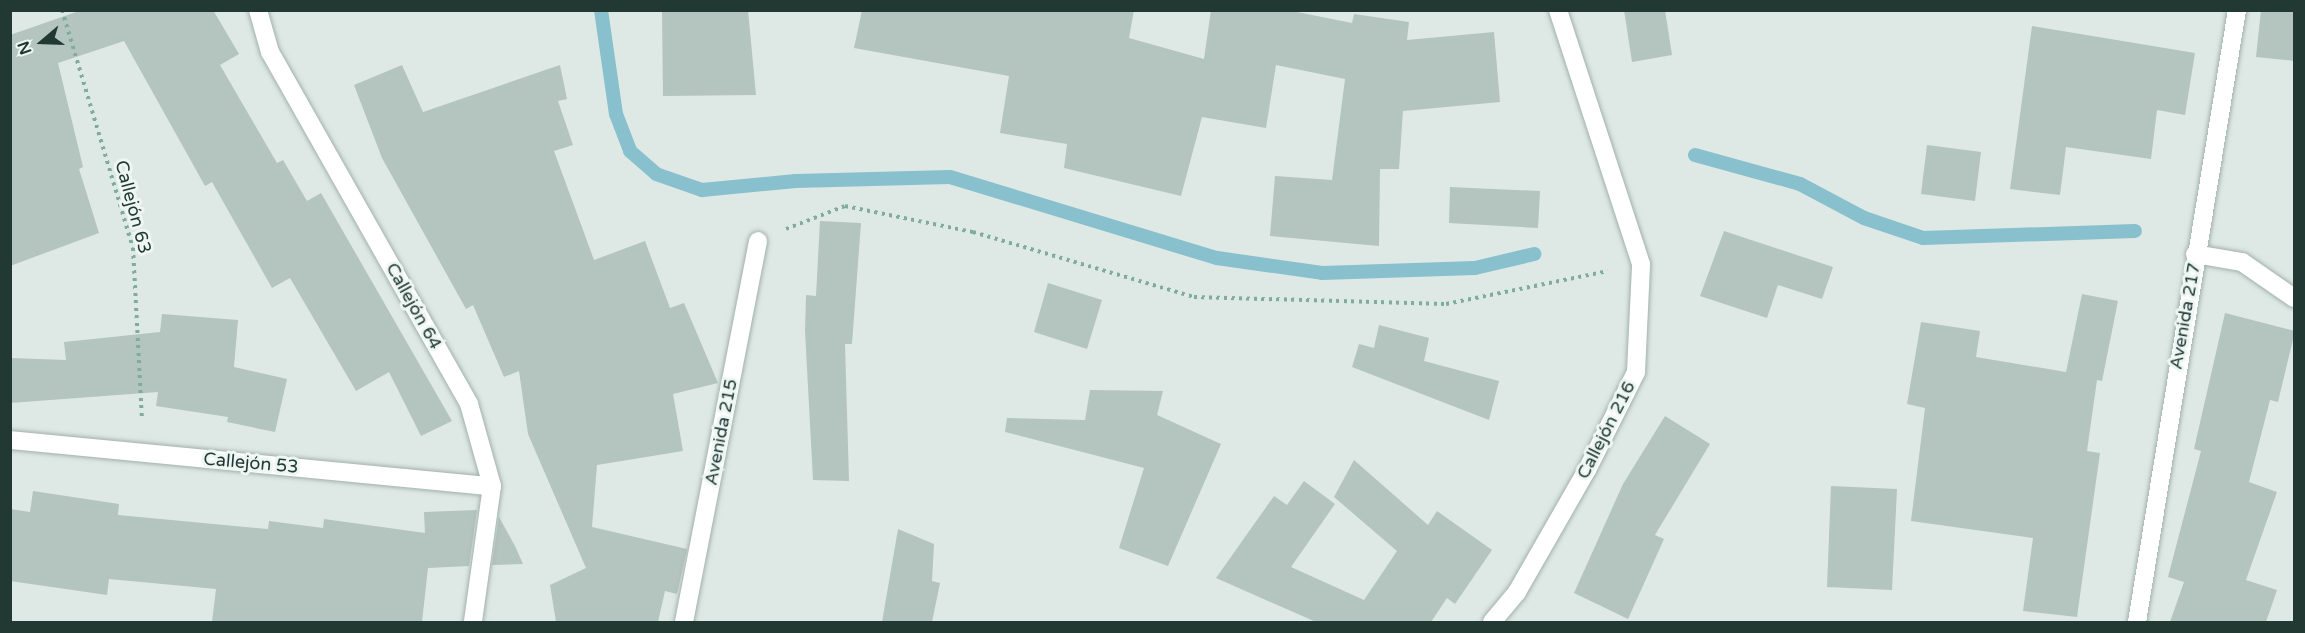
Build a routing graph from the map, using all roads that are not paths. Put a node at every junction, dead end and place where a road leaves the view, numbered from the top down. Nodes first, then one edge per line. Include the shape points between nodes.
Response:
1 (258, 10) edge
2 (1558, 10) edge
3 (2237, 10) edge
4 (758, 241) road end
5 (2195, 254) junction
6 (2295, 298) edge
7 (10, 440) edge
8 (492, 486) junction
9 (473, 622) edge
10 (684, 622) edge
11 (1492, 622) edge
12 (2137, 622) edge

1 - 8 street, Callejón 64 via 270,52 469,404
2 - 11 street, Callejón 216 via 1641,264 1636,372 1569,501 1517,591
3 - 5 street, Avenida 217
4 - 10 street, Avenida 215
5 - 6 street via 2242,262
5 - 12 street, Avenida 217
7 - 8 street, Callejón 53
8 - 9 street, Callejón 64

